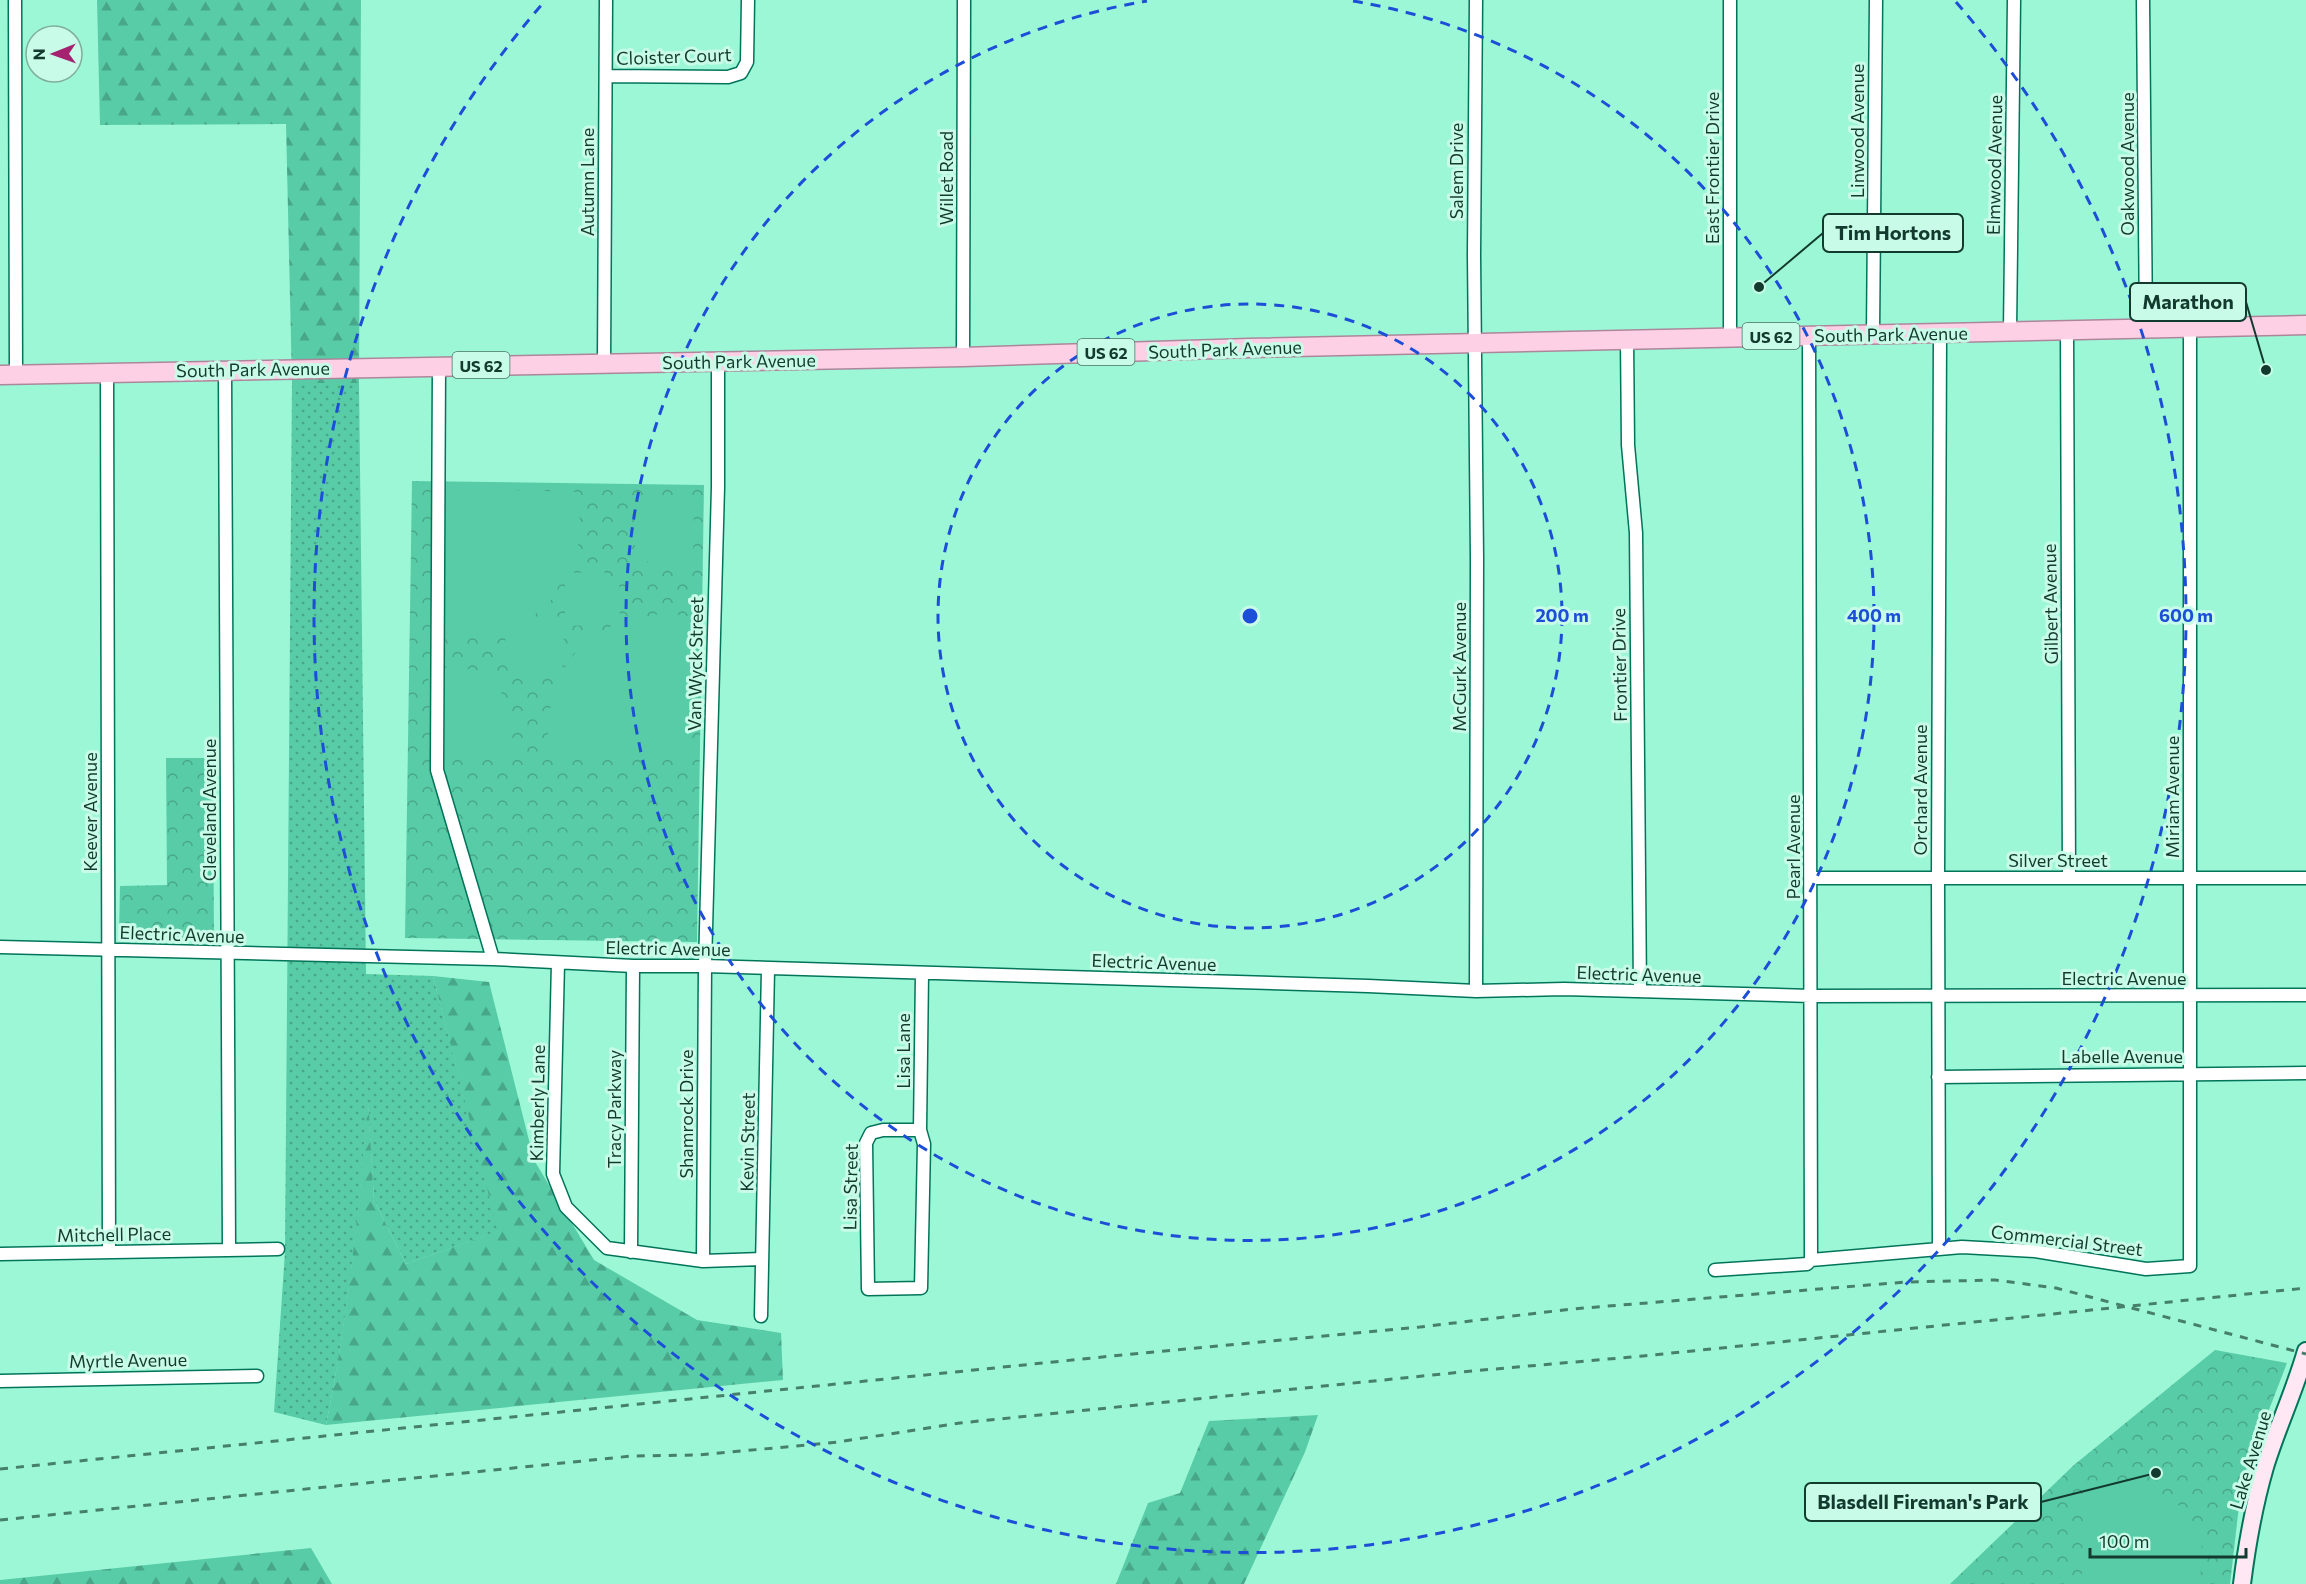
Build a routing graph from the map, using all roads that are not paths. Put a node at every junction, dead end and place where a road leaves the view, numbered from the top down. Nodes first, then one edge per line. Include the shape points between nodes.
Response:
1 (15, 0) edge
2 (606, 0) edge
3 (748, 0) edge
4 (964, 0) edge
5 (1476, 0) edge
6 (1730, 0) edge
7 (1876, 0) edge
8 (2014, 0) edge
9 (2143, 0) edge
10 (606, 76) junction
11 (2306, 325) edge
12 (2146, 328) junction
13 (2190, 328) junction
14 (2067, 330) junction
15 (2010, 331) junction
16 (1940, 333) junction
17 (1873, 334) junction
18 (1809, 336) junction
19 (1730, 337) junction
20 (1627, 339) junction
21 (1475, 342) junction
22 (963, 357) junction
23 (718, 362) junction
24 (604, 364) junction
25 (439, 366) junction
26 (225, 370) junction
27 (107, 372) junction
28 (8, 374) edge
29 (1811, 878) junction
30 (1938, 878) junction
31 (2069, 878) junction
32 (2190, 878) junction
33 (2306, 878) edge
34 (0, 947) edge
35 (108, 950) junction
36 (228, 954) junction
37 (493, 959) junction
38 (558, 963) junction
39 (633, 966) junction
40 (705, 966) junction
41 (768, 969) junction
42 (922, 973) junction
43 (1476, 991) junction
44 (1640, 991) junction
45 (2306, 995) edge
46 (1811, 996) junction
47 (1938, 996) junction
48 (2190, 996) junction
49 (2306, 1073) edge
50 (2190, 1074) junction
51 (1938, 1077) junction
52 (920, 1130) junction
53 (1939, 1248) junction
54 (278, 1249) dead end
55 (229, 1250) junction
56 (110, 1252) junction
57 (631, 1252) junction
58 (0, 1254) edge
59 (762, 1259) junction
60 (1811, 1260) junction
61 (703, 1261) junction
62 (2190, 1266) joint
63 (1715, 1270) dead end
64 (761, 1316) dead end
65 (2306, 1351) edge
66 (257, 1376) dead end
67 (0, 1381) edge
68 (2242, 1584) edge

1 - 28 street
2 - 10 street, Autumn Lane
3 - 10 street, Cloister Court via 747,62 741,73 729,77
4 - 22 street, Willet Road
5 - 21 street, Salem Drive
6 - 19 street, East Frontier Drive
7 - 17 street, Linwood Avenue
8 - 15 street, Elmwood Avenue
9 - 12 street, Oakwood Avenue
10 - 24 street, Autumn Lane
11 - 13 main road, South Park Avenue / US 62
12 - 13 main road, South Park Avenue / US 62
12 - 14 main road, South Park Avenue / US 62
13 - 32 street, Miriam Avenue
14 - 15 main road, South Park Avenue / US 62
14 - 31 street, Gilbert Avenue
15 - 16 main road, South Park Avenue / US 62
16 - 17 main road, South Park Avenue / US 62
16 - 30 street, Orchard Avenue
17 - 18 main road, South Park Avenue / US 62
18 - 19 main road, South Park Avenue / US 62
18 - 29 street, Pearl Avenue
19 - 20 main road, South Park Avenue / US 62
20 - 21 main road, South Park Avenue / US 62
20 - 44 street, Frontier Drive via 1628,445 1636,533
21 - 22 main road, South Park Avenue / US 62
21 - 43 street, McGurk Avenue
22 - 23 main road, South Park Avenue / US 62
23 - 24 main road, South Park Avenue / US 62
23 - 40 street, Van Wyck Street
24 - 25 main road, South Park Avenue / US 62
25 - 26 main road, South Park Avenue / US 62
25 - 37 street via 437,770
26 - 27 main road, South Park Avenue / US 62
26 - 36 street, Cleveland Avenue
27 - 28 main road, South Park Avenue / US 62
27 - 35 street, Keever Avenue
29 - 30 street, Silver Street
29 - 46 street, Pearl Avenue
30 - 31 street, Silver Street
30 - 47 street, Orchard Avenue
31 - 32 street, Silver Street
32 - 33 street, Silver Street
32 - 48 street, Miriam Avenue
34 - 35 street, Electric Avenue
35 - 36 street, Electric Avenue
35 - 56 street, Keever Avenue
36 - 37 street, Electric Avenue
36 - 55 street, Cleveland Avenue
37 - 38 street, Electric Avenue
38 - 39 street, Electric Avenue
38 - 57 street, Kimberly Lane via 553,1174 566,1207 607,1248
39 - 40 street, Electric Avenue
39 - 57 street, Tracy Parkway
40 - 41 street, Electric Avenue
40 - 61 street, Shamrock Drive
41 - 42 street, Electric Avenue
41 - 59 street, Kevin Street
42 - 43 street, Electric Avenue
42 - 52 street, Lisa Lane
43 - 44 street, Electric Avenue
44 - 46 street, Electric Avenue
45 - 48 street, Electric Avenue
46 - 47 street, Electric Avenue
46 - 60 street, Pearl Avenue
47 - 48 street, Electric Avenue
47 - 51 street, Orchard Avenue
48 - 50 street, Miriam Avenue
49 - 50 street, Labelle Avenue
50 - 51 street, Labelle Avenue
50 - 62 street, Miriam Avenue
51 - 53 street, Orchard Avenue
52 - 52 street, Lisa Street via 877,1131 871,1133 866,1143 868,1289 921,1288 924,1144
53 - 60 street, Commercial Street
53 - 62 street, Commercial Street via 2004,1248 2146,1269
54 - 55 street, Mitchell Place
55 - 56 street, Mitchell Place
56 - 58 street, Mitchell Place
57 - 61 street, Kimberly Lane
59 - 61 street, Kimberly Lane
59 - 64 street, Kevin Street
60 - 63 street via 1807,1264
65 - 68 street, Lake Avenue via 2265,1467
66 - 67 street, Myrtle Avenue

